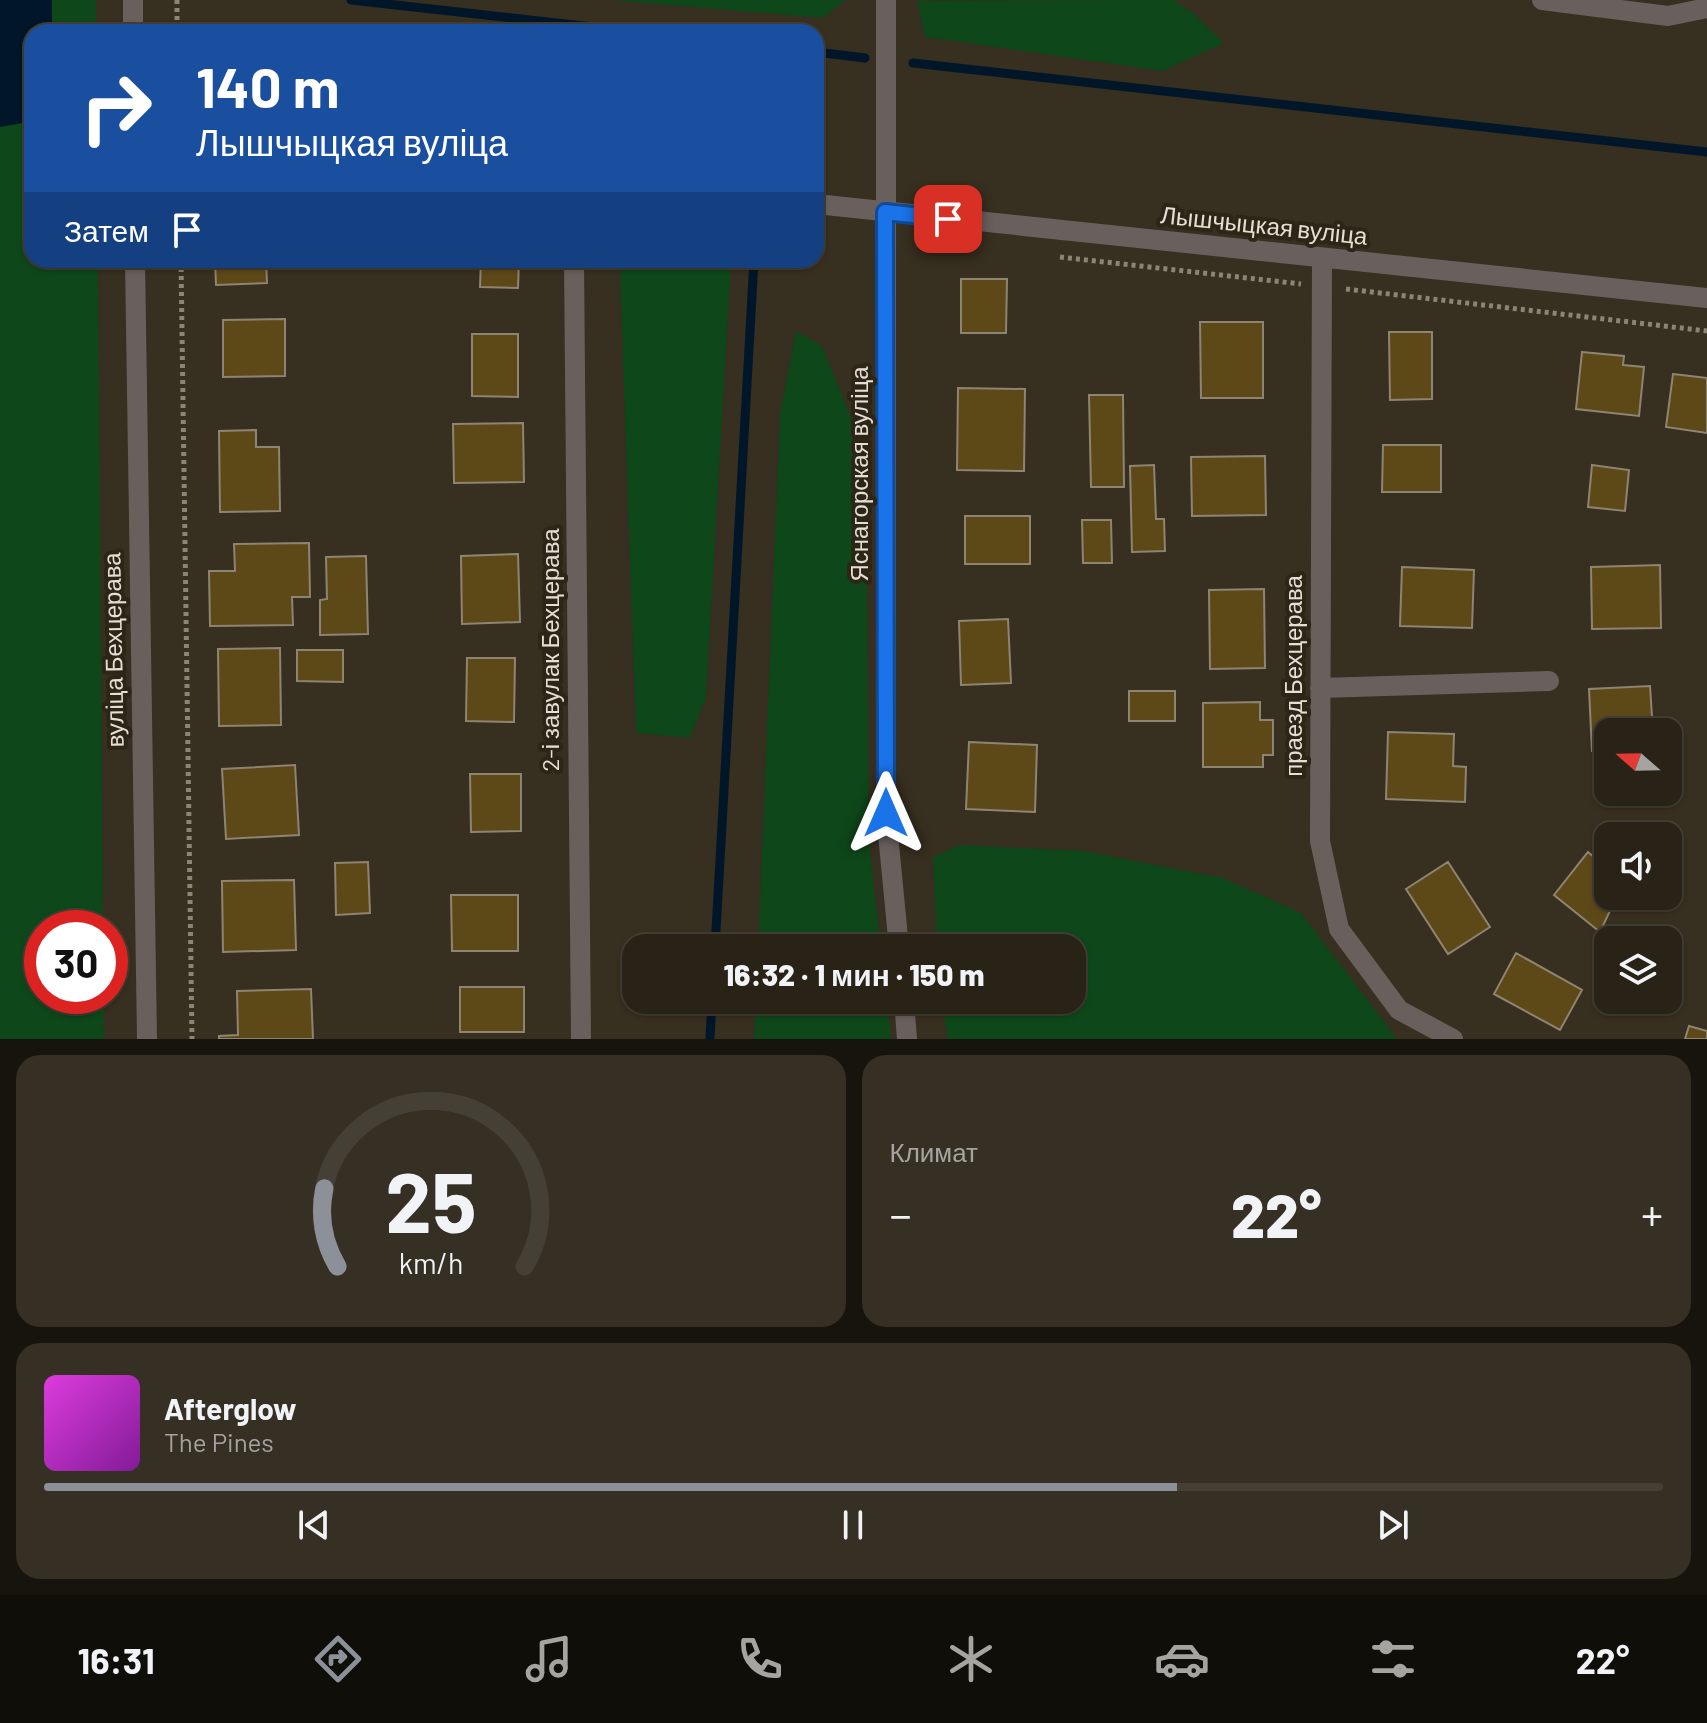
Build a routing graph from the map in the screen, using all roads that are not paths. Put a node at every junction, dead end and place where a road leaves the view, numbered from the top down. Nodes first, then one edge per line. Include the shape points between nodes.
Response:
1 (133, 0) edge
2 (886, 0) edge
3 (1542, 0) edge
4 (1707, 8) edge
5 (133, 24) edge
6 (824, 205) edge
7 (885, 212) junction
8 (1322, 259) junction
9 (135, 268) edge
10 (574, 268) edge
11 (1707, 298) edge
12 (1549, 681) dead end
13 (1320, 688) junction
14 (898, 934) edge
15 (905, 1014) edge
16 (147, 1039) edge
17 (581, 1039) edge
18 (907, 1039) edge
19 (1453, 1039) edge

1 - 5 street
2 - 7 street, Яснагорская вуліца
3 - 4 street via 1668,16
6 - 7 street, Лышчыцкая вуліца
7 - 8 street, Лышчыцкая вуліца
7 - 14 street, Яснагорская вуліца via 886,813
8 - 11 street, Лышчыцкая вуліца
8 - 13 street, праезд Бехцерава
9 - 16 street, вуліца Бехцерава
10 - 17 street, 2-і завулак Бехцерава
12 - 13 street
13 - 19 street, праезд Бехцерава via 1320,841 1339,929 1399,1010
15 - 18 street

